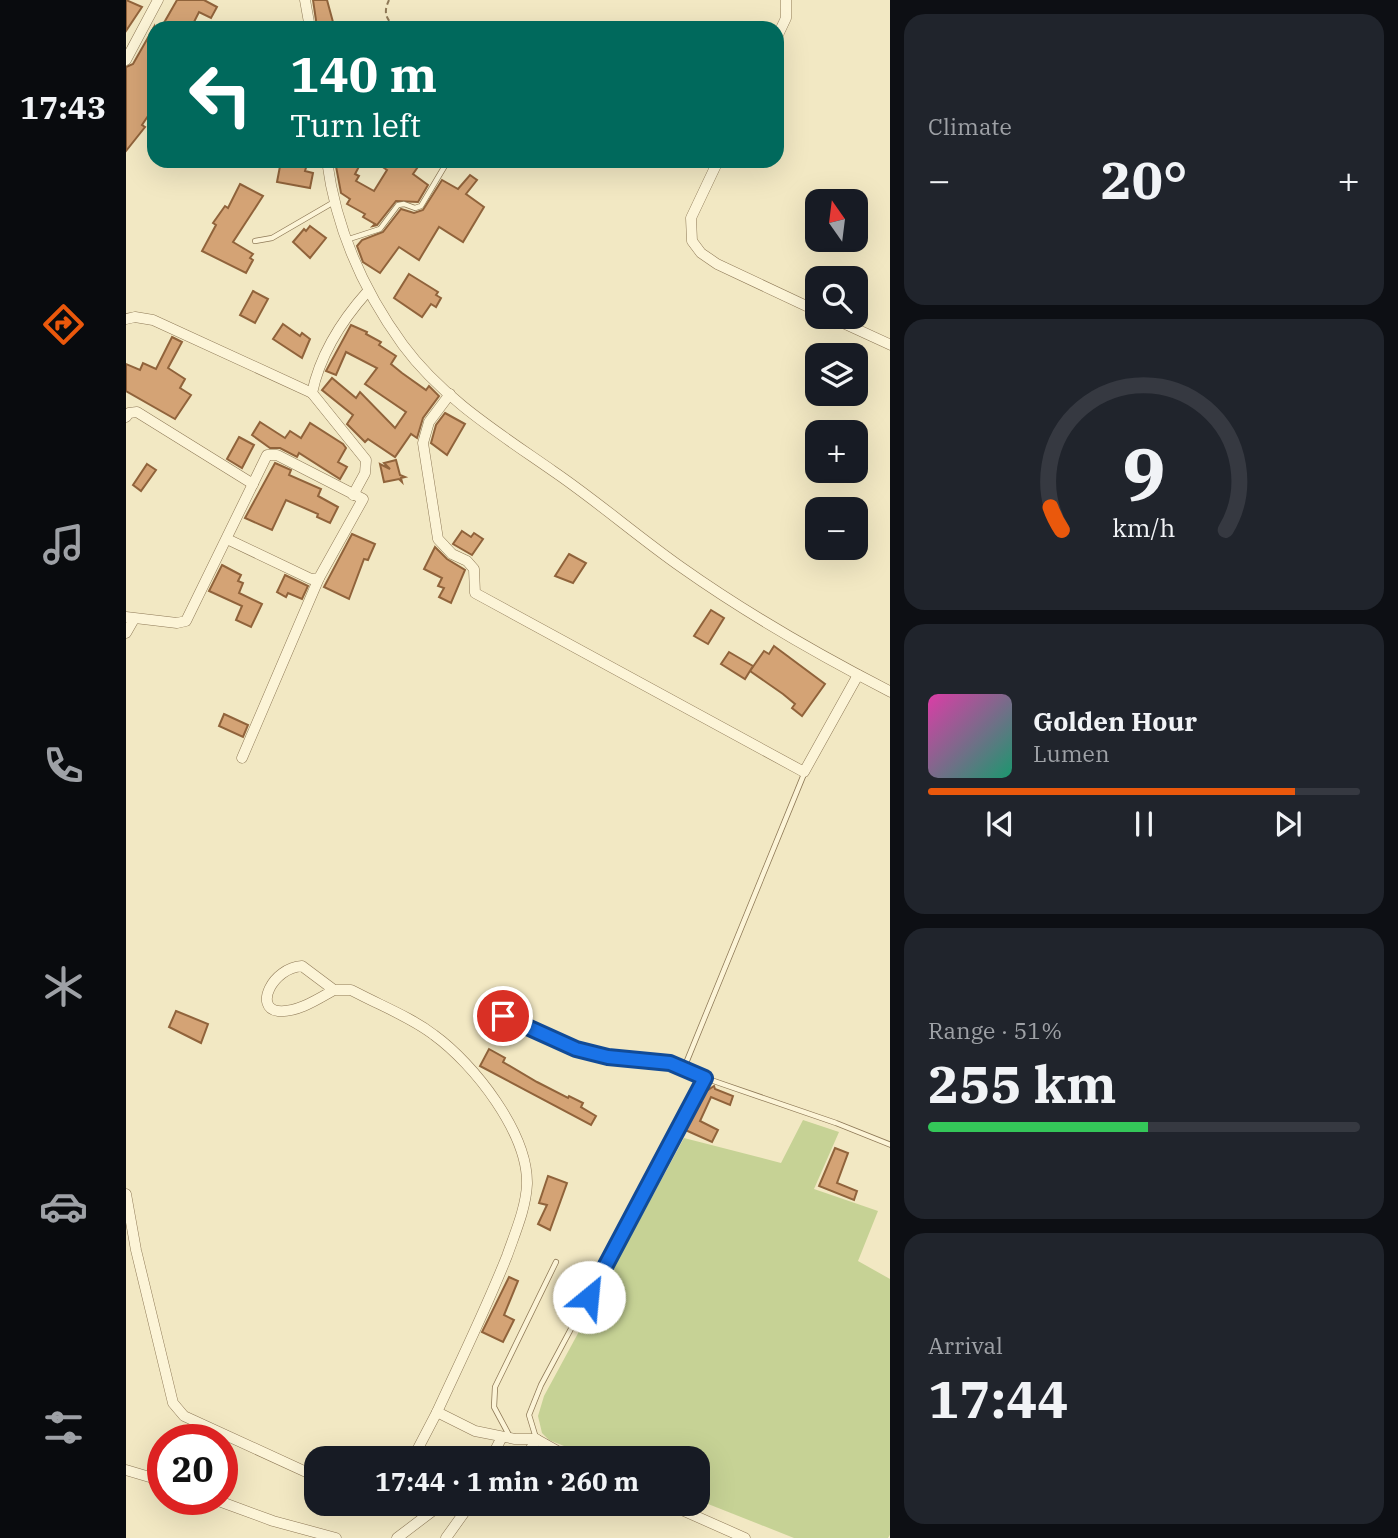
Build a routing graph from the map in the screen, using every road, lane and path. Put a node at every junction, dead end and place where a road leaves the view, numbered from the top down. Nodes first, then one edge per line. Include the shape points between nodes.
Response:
1 (158, 0) edge
2 (305, 0) edge
3 (390, 0) edge
4 (786, 0) edge
5 (309, 21) edge
6 (389, 21) edge
7 (784, 22) edge
8 (126, 60) edge
9 (328, 168) edge
10 (444, 168) edge
11 (715, 168) edge
12 (334, 202) junction
13 (346, 240) junction
14 (256, 241) dead end
15 (368, 291) junction
16 (805, 305) edge
17 (126, 310) edge
18 (131, 318) edge
19 (856, 329) edge
20 (890, 345) edge
21 (312, 393) junction
22 (450, 394) junction
23 (126, 417) edge
24 (253, 484) junction
25 (353, 495) junction
26 (227, 539) junction
27 (318, 578) junction
28 (130, 618) edge
29 (126, 633) edge
30 (858, 675) junction
31 (890, 691) edge
32 (242, 758) dead end
33 (804, 772) junction
34 (334, 990) junction
35 (503, 1016) dead end
36 (684, 1068) junction
37 (705, 1078) junction
38 (890, 1146) edge
39 (126, 1194) edge
40 (556, 1262) dead end
41 (437, 1412) junction
42 (502, 1437) junction
43 (515, 1439) junction
44 (536, 1439) junction
45 (419, 1446) edge
46 (497, 1446) edge
47 (532, 1446) edge
48 (549, 1446) edge
49 (126, 1470) edge
50 (304, 1471) edge
51 (147, 1476) edge
52 (238, 1508) edge
53 (426, 1516) edge
54 (462, 1516) edge
55 (695, 1516) edge
56 (336, 1538) edge
57 (397, 1538) edge
58 (446, 1538) edge
59 (745, 1538) edge

1 - 8 street
2 - 5 street
3 - 6 path via 385,11
4 - 7 street
9 - 12 street
10 - 13 lane via 421,206 398,205 380,229
11 - 16 street via 691,218 692,241 717,264
12 - 13 street
12 - 14 lane via 271,238
13 - 15 street
15 - 21 street via 343,319
15 - 22 street via 422,368
17 - 18 street
18 - 21 street via 153,320
19 - 20 street
21 - 25 street via 366,460 365,473
22 - 30 street via 683,568
22 - 33 street via 429,422 423,443 438,539 474,569 475,593
23 - 24 street via 137,412
24 - 25 street via 270,453
24 - 26 street
25 - 27 street via 363,499
26 - 27 street via 311,579
26 - 28 street via 186,621
27 - 32 street
28 - 29 street
30 - 31 street
30 - 33 street
33 - 36 lane
34 - 34 street via 302,966 285,970 267,994 269,1006 281,1011
34 - 41 street via 359,994 431,1032 461,1056 507,1122 526,1161 525,1202 514,1238
35 - 36 lane via 576,1049
36 - 37 lane
37 - 38 lane
37 - 44 lane via 541,1385 529,1415
39 - 50 street via 173,1403 184,1416
40 - 43 lane via 495,1387 494,1407 506,1433
41 - 42 street via 475,1431
41 - 45 street
42 - 43 street
42 - 46 street
43 - 44 street
44 - 47 street
44 - 48 street
49 - 51 street
52 - 56 street
53 - 57 street
54 - 58 street
55 - 59 street

